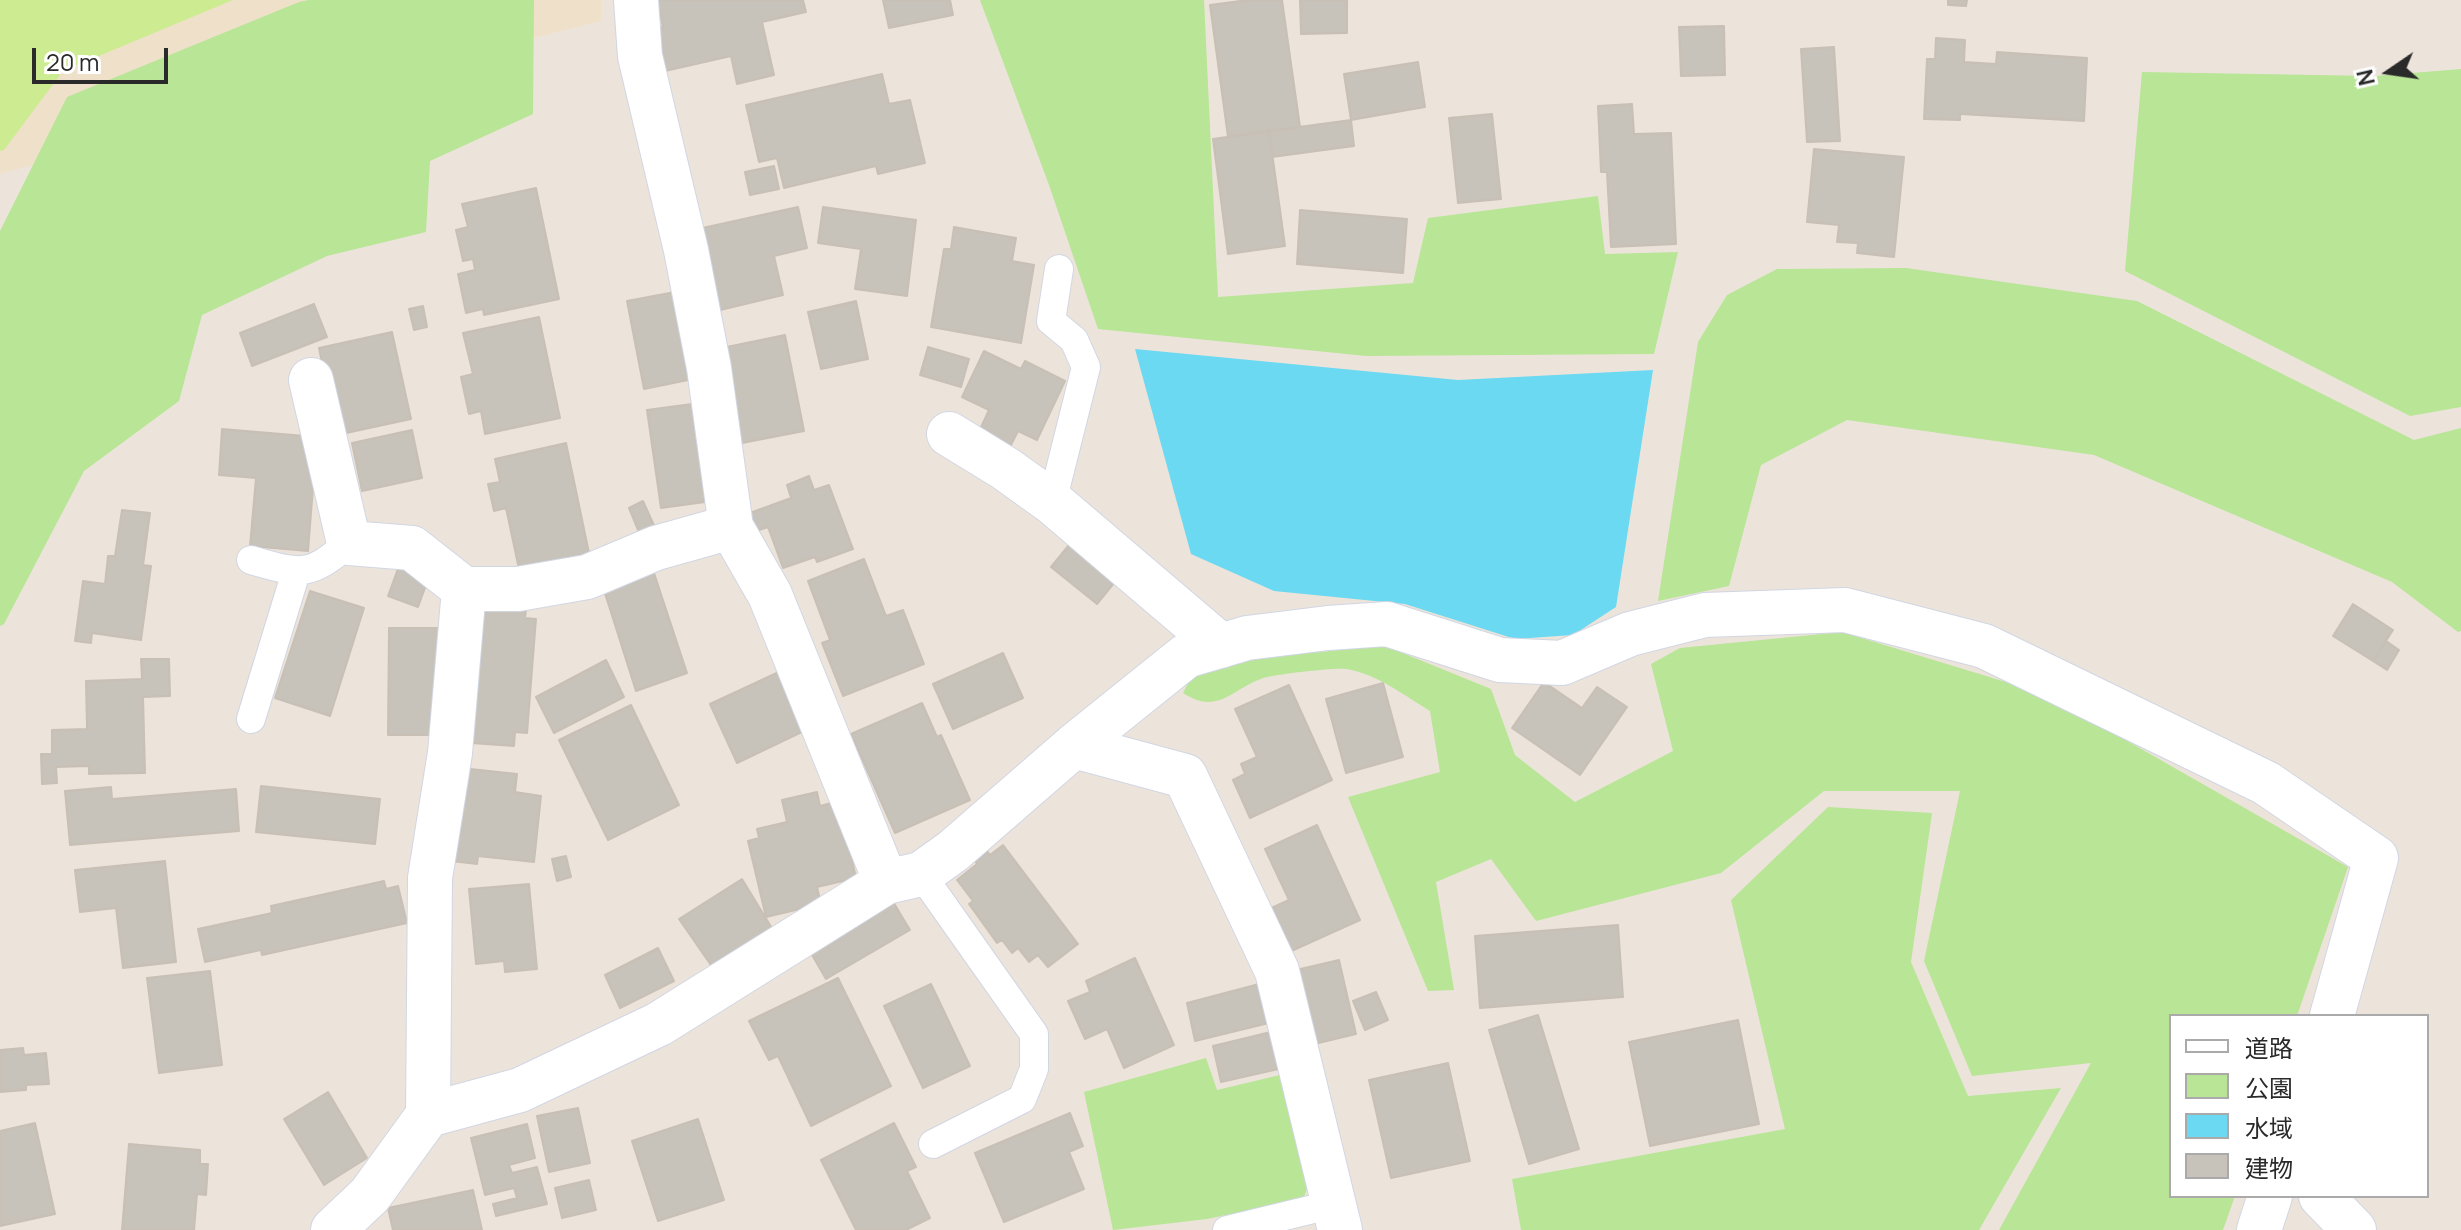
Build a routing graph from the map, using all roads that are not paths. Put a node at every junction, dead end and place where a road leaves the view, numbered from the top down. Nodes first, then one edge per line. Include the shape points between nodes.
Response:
1 (636, 0) edge
2 (1059, 269) dead end
3 (311, 380) dead end
4 (949, 434) dead end
5 (1052, 502) junction
6 (731, 527) junction
7 (349, 543) junction
8 (251, 560) dead end
9 (296, 572) junction
10 (464, 589) junction
11 (1221, 646) junction
12 (251, 719) dead end
13 (1074, 746) junction
14 (904, 878) junction
15 (2333, 1014) edge
16 (428, 1115) junction
17 (933, 1144) dead end
18 (2269, 1198) edge
19 (2323, 1198) edge
20 (1337, 1217) edge
21 (1242, 1229) edge
22 (333, 1230) edge
23 (2259, 1230) edge
24 (2354, 1230) edge

1 - 6 street via 640,56 709,368
2 - 5 lane via 1051,321 1074,340 1086,367
3 - 7 street
4 - 5 street
5 - 11 street
6 - 10 street via 656,548 587,577 518,589
6 - 14 street via 770,595
7 - 9 lane via 327,562
7 - 10 street via 412,548
8 - 9 lane
9 - 12 lane
10 - 16 street via 450,753 430,878
11 - 13 street via 1186,656
11 - 15 street via 1247,638 1387,624 1500,660 1562,663 1630,634 1705,615 1845,610 1984,646 2266,783 2376,858
13 - 14 street via 953,851
13 - 20 street via 1185,776 1277,971
14 - 16 street via 659,1024 520,1090
14 - 17 lane via 1034,1034 1034,1069 1022,1099
16 - 22 street via 370,1195
18 - 23 street
19 - 24 street
20 - 21 lane

